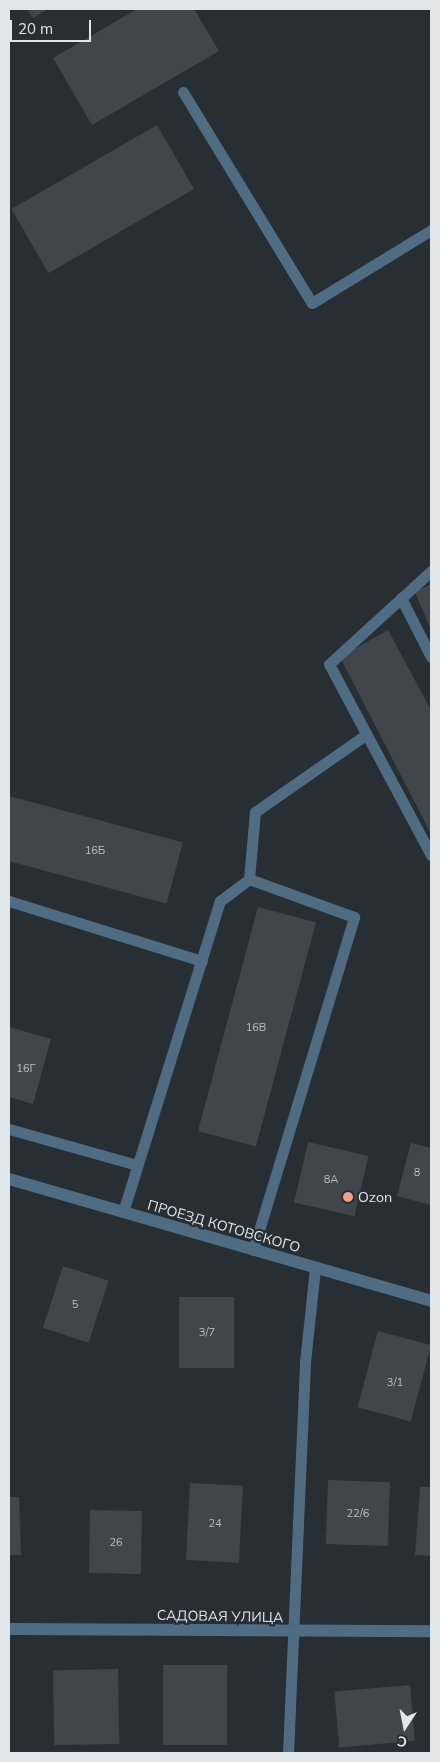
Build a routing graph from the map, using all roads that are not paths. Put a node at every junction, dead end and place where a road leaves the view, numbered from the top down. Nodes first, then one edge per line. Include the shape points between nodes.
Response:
1 (183, 92) dead end
2 (431, 230) edge
3 (431, 571) edge
4 (401, 598) junction
5 (431, 657) edge
6 (367, 734) junction
7 (431, 855) edge
8 (249, 878) junction
9 (9, 901) edge
10 (202, 961) junction
11 (9, 1129) edge
12 (137, 1165) junction
13 (9, 1180) edge
14 (123, 1212) junction
15 (253, 1250) junction
16 (315, 1268) junction
17 (431, 1300) edge
18 (9, 1629) edge
19 (292, 1631) junction
20 (431, 1631) edge
21 (288, 1753) edge

1 - 2 lane via 312,303
3 - 4 lane
4 - 5 lane
4 - 6 lane via 329,664
6 - 7 lane
6 - 8 lane via 255,812
8 - 10 lane via 220,901
8 - 15 lane via 354,916
9 - 10 lane
10 - 12 lane
11 - 12 lane
12 - 14 lane
13 - 14 street, ПРОЕЗД КОТОВСКОГО
14 - 15 street, ПРОЕЗД КОТОВСКОГО
15 - 16 street, ПРОЕЗД КОТОВСКОГО
16 - 17 street, ПРОЕЗД КОТОВСКОГО
16 - 19 lane via 305,1362
18 - 19 street, САДОВАЯ УЛИЦА
19 - 20 street, САДОВАЯ УЛИЦА
19 - 21 lane

